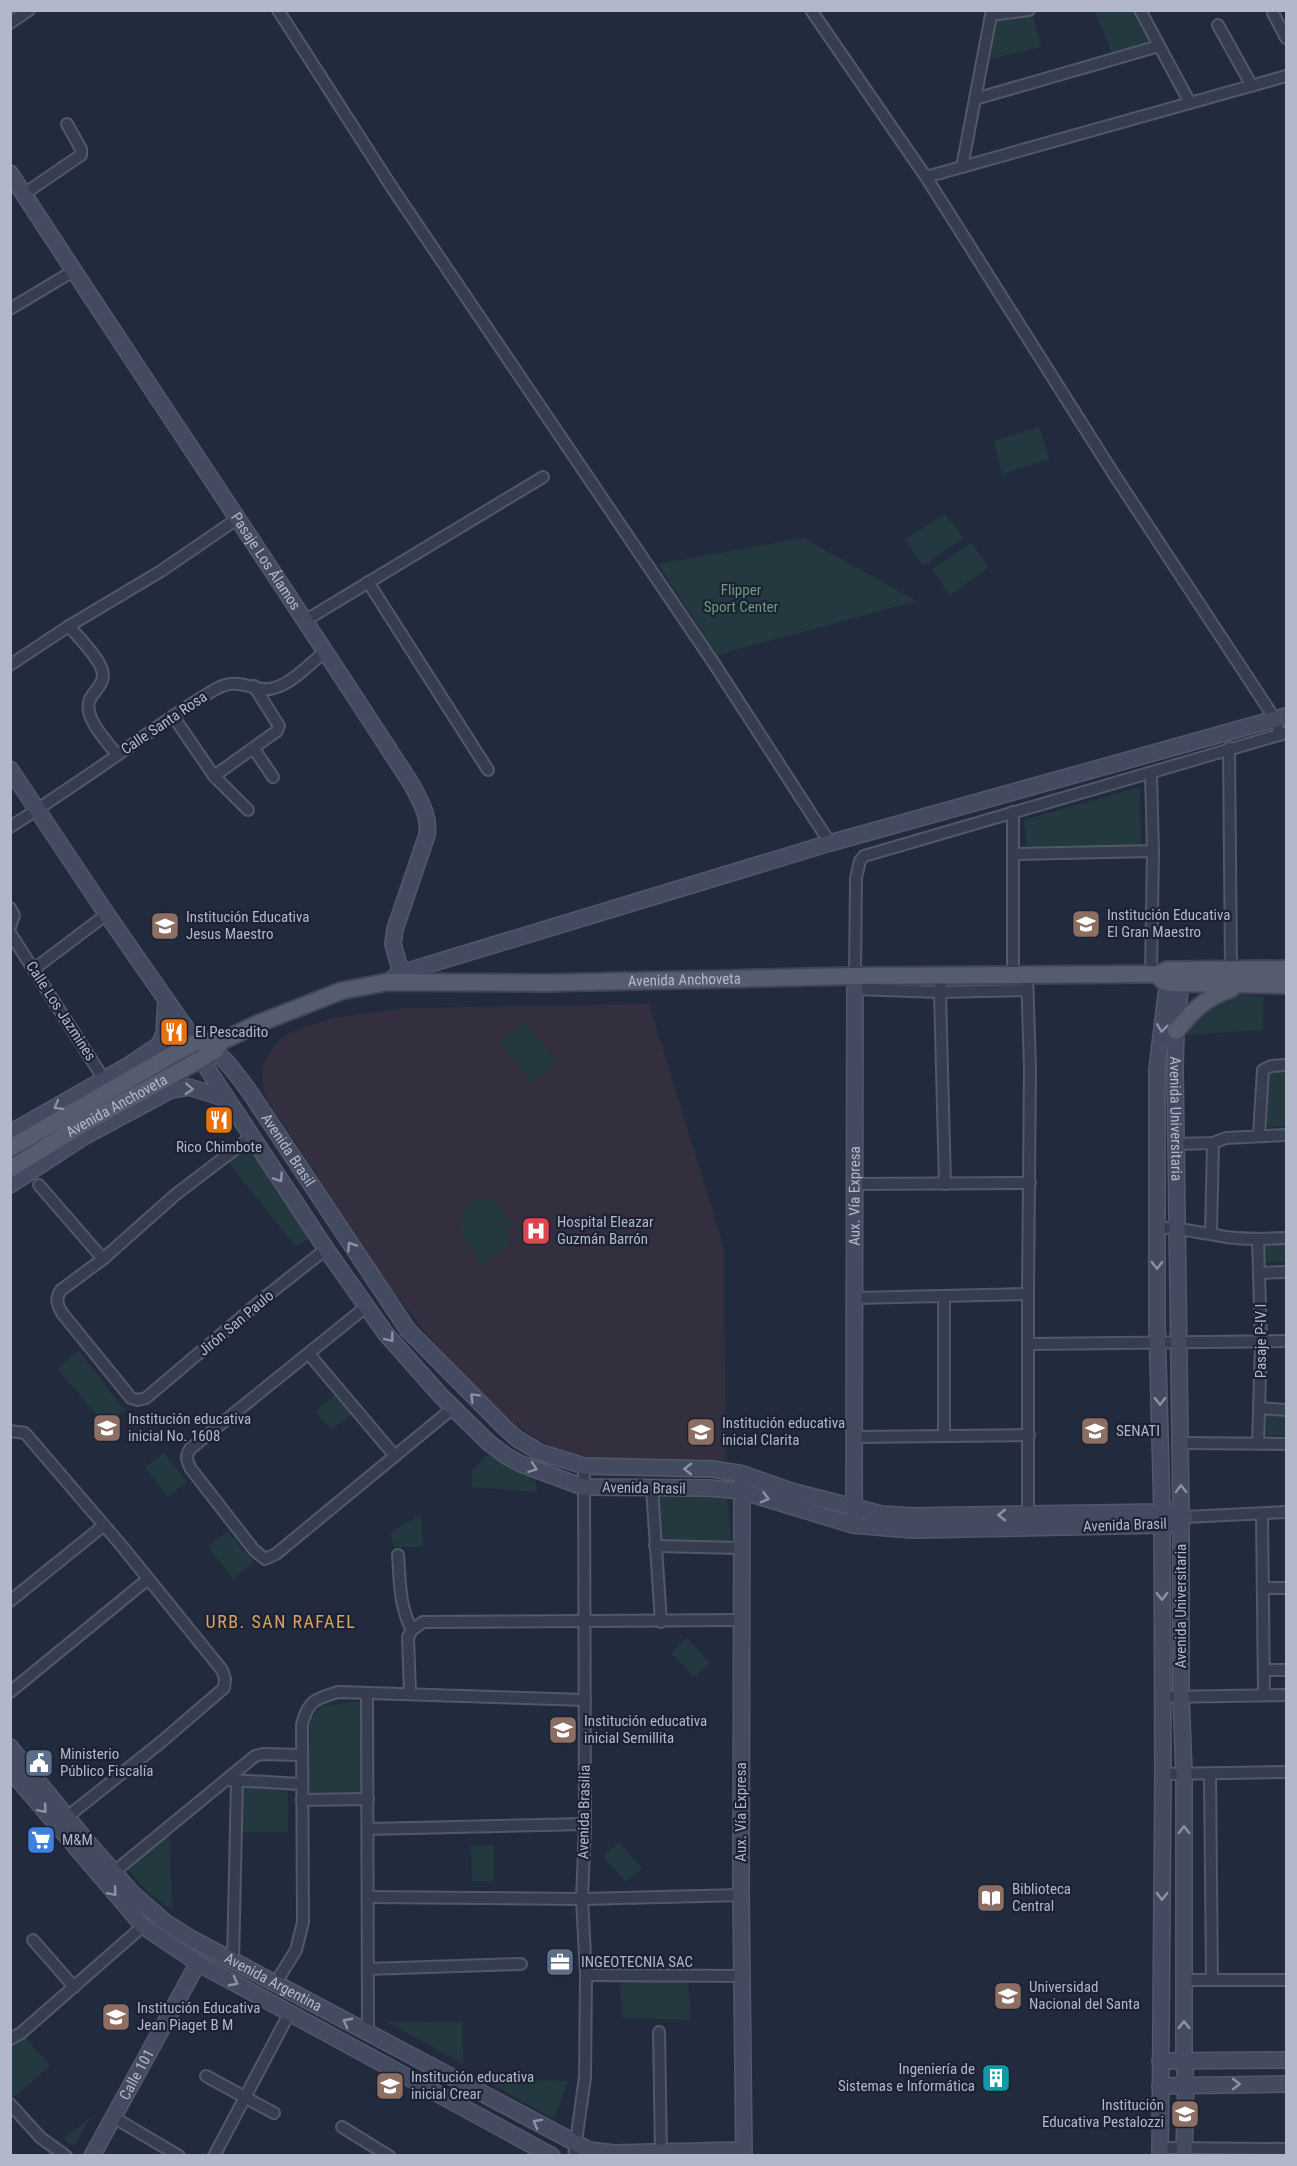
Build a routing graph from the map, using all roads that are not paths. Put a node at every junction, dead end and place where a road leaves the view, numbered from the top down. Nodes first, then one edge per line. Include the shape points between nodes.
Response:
1 (29, 10) edge
2 (278, 10) edge
3 (811, 10) edge
4 (1029, 10) edge
5 (1140, 10) edge
6 (991, 13) edge
7 (1273, 13) dead end
8 (10, 23) edge
9 (1218, 25) dead end
10 (1287, 38) edge
11 (1159, 46) junction
12 (1287, 76) edge
13 (1252, 86) junction
14 (975, 99) junction
15 (1190, 103) junction
16 (67, 124) dead end
17 (962, 167) junction
18 (10, 173) edge
19 (926, 177) junction
20 (24, 194) junction
21 (75, 270) junction
22 (10, 309) edge
23 (543, 477) dead end
24 (237, 519) junction
25 (368, 582) junction
26 (306, 620) junction
27 (69, 626) junction
28 (326, 651) junction
29 (10, 665) edge
30 (254, 686) junction
31 (173, 716) junction
32 (1281, 718) edge
33 (1283, 734) edge
34 (1229, 748) junction
35 (254, 749) junction
36 (117, 755) junction
37 (10, 769) edge
38 (488, 770) dead end
39 (1151, 774) junction
40 (214, 776) junction
41 (273, 777) dead end
42 (38, 809) junction
43 (248, 810) dead end
44 (1013, 812) junction
45 (10, 827) edge
46 (830, 843) junction
47 (1153, 851) junction
48 (1013, 854) junction
49 (10, 908) edge
50 (107, 914) junction
51 (10, 927) edge
52 (10, 933) edge
53 (34, 969) junction
54 (1231, 969) junction
55 (1287, 969) edge
56 (401, 973) junction
57 (1168, 976) junction
58 (1022, 979) junction
59 (387, 982) junction
60 (855, 982) junction
61 (940, 984) junction
62 (1287, 985) edge
63 (1243, 986) junction
64 (166, 1000) junction
65 (1176, 1031) junction
66 (203, 1045) junction
67 (1287, 1065) edge
68 (107, 1084) junction
69 (226, 1099) junction
70 (10, 1134) edge
71 (1259, 1135) junction
72 (1287, 1135) edge
73 (251, 1137) junction
74 (1213, 1143) junction
75 (1176, 1144) junction
76 (10, 1148) edge
77 (10, 1169) edge
78 (1030, 1183) junction
79 (854, 1184) junction
80 (945, 1184) junction
81 (10, 1185) edge
82 (39, 1185) dead end
83 (1156, 1227) junction
84 (1176, 1228) junction
85 (1211, 1233) junction
86 (1287, 1238) edge
87 (1258, 1239) junction
88 (326, 1249) junction
89 (103, 1259) junction
90 (1287, 1272) edge
91 (1260, 1274) junction
92 (1028, 1294) junction
93 (944, 1296) junction
94 (855, 1298) junction
95 (367, 1306) junction
96 (1287, 1341) edge
97 (1261, 1342) junction
98 (1158, 1343) junction
99 (1179, 1343) junction
100 (1030, 1344) junction
101 (309, 1353) junction
102 (453, 1408) junction
103 (1260, 1408) junction
104 (1287, 1410) edge
105 (503, 1426) junction
106 (10, 1431) edge
107 (944, 1435) junction
108 (1029, 1436) junction
109 (856, 1437) junction
110 (489, 1443) junction
111 (1180, 1443) junction
112 (1258, 1443) junction
113 (1287, 1444) edge
114 (395, 1456) junction
115 (584, 1466) junction
116 (743, 1474) junction
117 (583, 1487) junction
118 (651, 1488) junction
119 (741, 1491) junction
120 (855, 1508) junction
121 (1287, 1512) edge
122 (1028, 1514) junction
123 (1262, 1514) junction
124 (1182, 1517) junction
125 (1162, 1518) junction
126 (854, 1525) junction
127 (103, 1526) junction
128 (655, 1546) junction
129 (740, 1548) junction
130 (398, 1555) dead end
131 (148, 1579) junction
132 (1263, 1588) junction
133 (1287, 1588) edge
134 (10, 1601) edge
135 (741, 1620) junction
136 (583, 1622) junction
137 (661, 1622) junction
138 (412, 1630) junction
139 (1264, 1670) junction
140 (1287, 1670) edge
141 (10, 1692) edge
142 (367, 1693) junction
143 (410, 1694) junction
144 (1264, 1695) junction
145 (1287, 1695) edge
146 (1181, 1696) junction
147 (1163, 1697) junction
148 (585, 1700) junction
149 (10, 1747) edge
150 (301, 1755) junction
151 (10, 1770) edge
152 (1287, 1772) edge
153 (1163, 1774) junction
154 (1184, 1774) junction
155 (1210, 1774) junction
156 (232, 1780) junction
157 (302, 1784) junction
158 (33, 1785) junction
159 (368, 1799) junction
160 (302, 1800) junction
161 (67, 1817) junction
162 (585, 1824) junction
163 (368, 1829) junction
164 (114, 1872) junction
165 (741, 1895) junction
166 (368, 1897) junction
167 (582, 1899) junction
168 (143, 1926) junction
169 (192, 1939) junction
170 (33, 1940) dead end
171 (213, 1950) junction
172 (182, 1954) junction
173 (233, 1961) junction
174 (201, 1964) junction
175 (521, 1964) dead end
176 (368, 1969) junction
177 (586, 1975) junction
178 (742, 1976) junction
179 (268, 1980) junction
180 (1184, 1980) junction
181 (1212, 1980) junction
182 (1287, 1980) edge
183 (74, 1987) junction
184 (254, 1993) junction
185 (291, 2012) junction
186 (659, 2032) dead end
187 (368, 2034) junction
188 (10, 2039) edge
189 (1287, 2060) edge
190 (1160, 2061) junction
191 (1184, 2061) junction
192 (206, 2076) dead end
193 (1186, 2084) junction
194 (1287, 2084) edge
195 (1160, 2086) junction
196 (246, 2098) junction
197 (10, 2104) edge
198 (274, 2113) dead end
199 (113, 2117) junction
200 (342, 2127) dead end
201 (1287, 2149) edge
202 (580, 2150) edge
203 (661, 2152) junction
204 (1160, 2152) edge
205 (1184, 2152) edge
206 (1249, 2152) edge
207 (744, 2153) edge
208 (630, 2154) edge
209 (66, 2156) edge
210 (92, 2156) edge
211 (179, 2156) edge
212 (214, 2156) edge
213 (389, 2156) edge
214 (552, 2156) edge

1 - 8 street
2 - 46 street via 393,189 713,662
3 - 19 street
4 - 6 street
5 - 11 street
6 - 14 street
7 - 10 street
9 - 13 street
11 - 14 street
11 - 15 street
12 - 13 street
13 - 15 street
14 - 17 street
15 - 17 street
16 - 20 street via 81,155
17 - 19 street
18 - 20 main road, Pasaje Los Álamos
19 - 32 street via 1115,476
20 - 21 main road, Pasaje Los Álamos
21 - 22 street
21 - 24 main road, Pasaje Los Álamos
23 - 25 street
24 - 26 main road, Pasaje Los Álamos
24 - 27 street via 161,571
25 - 26 street
25 - 38 street
26 - 28 main road, Pasaje Los Álamos
27 - 29 street
27 - 36 street via 99,663 103,675 88,709
28 - 30 street, Calle Santa Rosa via 274,688
28 - 56 main road, Pasaje Los Álamos via 412,785 429,824 395,929 393,944
30 - 31 street, Calle Santa Rosa via 232,683 219,687
30 - 35 street via 279,726
31 - 36 street, Calle Santa Rosa
31 - 40 street
32 - 33 street
32 - 46 main road
33 - 34 street
34 - 39 street
34 - 54 street
35 - 40 street
35 - 41 street
36 - 42 street, Calle Santa Rosa
37 - 42 main road, Avenida Brasil
39 - 44 street
39 - 47 street
40 - 43 street
42 - 45 street, Calle Santa Rosa
42 - 50 main road, Avenida Brasil
44 - 48 street
44 - 60 street, Aux. Vía Expresa via 864,856 857,868
46 - 56 main road
47 - 48 street
47 - 57 street
48 - 58 street
49 - 51 street via 14,915
50 - 53 street
50 - 64 main road, Avenida Brasil
52 - 53 street, Calle Los Jazmines
53 - 68 street, Calle Los Jazmines
54 - 55 main road, Avenida Anchoveta
54 - 57 main road, Avenida Anchoveta
56 - 59 main road
57 - 58 main road, Avenida Anchoveta
57 - 63 main road, Avenida Anchoveta
57 - 65 main road, Avenida Universitaria
57 -> 83 main road, Avenida Universitaria via 1157,1069
58 - 61 main road, Avenida Anchoveta
58 - 78 street
59 - 60 main road, Avenida Anchoveta
59 - 66 main road, Avenida Anchoveta via 340,991
60 - 61 main road, Avenida Anchoveta
60 - 79 main road, Aux. Vía Expresa
61 - 80 street
62 - 63 main road, Avenida Anchoveta
63 - 65 main road via 1210,997
64 - 66 main road, Avenida Brasil
64 - 68 main road via 164,1034 159,1045
65 - 75 main road, Avenida Universitaria
66 - 68 main road, Avenida Anchoveta
66 - 69 main road, Avenida Brasil
66 - 77 main road, Avenida Anchoveta
105 -> 66 main road, Avenida Brasil via 408,1330 249,1091 232,1068
67 - 71 street via 1263,1070
68 -> 70 main road
68 - 76 main road, Avenida Anchoveta
69 - 73 main road, Avenida Brasil
81 -> 69 main road via 85,1136 171,1090 189,1087
71 - 72 street
71 - 74 street
73 -> 88 main road, Avenida Brasil
73 - 89 street
74 - 75 street
74 - 85 street
75 - 84 main road, Avenida Universitaria
78 - 80 street
78 - 92 street
79 - 80 street
79 - 94 main road, Aux. Vía Expresa
82 - 89 street
83 - 84 street
83 -> 98 main road, Avenida Universitaria
84 - 85 street
84 - 99 main road, Avenida Universitaria
85 - 87 street
86 - 87 street
87 - 91 street, Pasaje P-IV I
88 - 89 street, Jirón San Paulo via 146,1398 138,1400 125,1391 57,1304 61,1290
88 - 95 main road, Avenida Brasil
90 - 91 street
91 - 97 street, Pasaje P-IV I
92 - 93 street
92 - 100 street
93 - 94 street
93 - 107 street
94 - 109 main road, Aux. Vía Expresa
95 - 101 street
95 -> 102 main road, Avenida Brasil via 400,1350
96 - 97 street
97 - 99 street
97 - 103 street, Pasaje P-IV I
98 - 99 street
98 - 100 street
98 -> 125 main road, Avenida Universitaria
99 - 111 main road, Avenida Universitaria
100 - 108 street
101 - 114 street
101 - 114 street via 186,1455 191,1469 254,1550 265,1559 270,1558
102 - 110 main road, Avenida Brasil
102 - 114 street
103 - 104 street
103 - 112 street, Pasaje P-IV I
105 - 110 main road
105 - 115 main road, Avenida Brasil via 538,1452
106 - 127 street via 25,1433
107 - 108 street
107 - 109 street
108 - 122 street
109 - 120 main road, Aux. Vía Expresa
110 -> 117 main road, Avenida Brasil via 520,1464
111 - 112 street
124 -> 111 main road, Avenida Universitaria
112 - 113 street
116 -> 115 main road, Avenida Brasil via 713,1469
115 - 117 street, Avenida Brasilia
116 - 119 main road, Aux. Vía Expresa
116 - 120 main road, Avenida Brasil
117 - 118 main road, Avenida Brasil
117 - 136 street, Avenida Brasilia
118 - 119 main road, Avenida Brasil
118 - 128 street
119 -> 126 main road, Avenida Brasil
119 - 129 main road, Aux. Vía Expresa
122 -> 120 main road, Avenida Brasil via 913,1516
120 - 126 main road, Aux. Vía Expresa
121 - 123 street
122 - 125 main road, Avenida Brasil
123 - 124 street
123 - 132 street
124 - 125 main road, Avenida Brasil
124 - 146 main road, Avenida Universitaria
125 - 126 main road, Avenida Brasil via 912,1530
125 -> 147 main road, Avenida Universitaria
127 - 131 street
127 - 134 street
128 - 129 street
128 - 137 street
129 - 135 main road, Aux. Vía Expresa
130 - 138 street via 404,1615
131 - 141 street
131 - 161 street via 222,1670 224,1688
132 - 133 street
132 - 139 street
135 - 137 street
135 - 165 main road, Aux. Vía Expresa
136 - 137 street
136 - 138 street via 435,1621 423,1622
136 - 148 street, Avenida Brasilia
138 - 143 street via 407,1650
139 - 140 street
139 - 144 street
142 - 143 street
142 - 150 street via 338,1692 317,1698 305,1712
142 - 159 street
143 - 148 street
144 - 145 street
144 - 146 street
146 - 147 street
146 - 154 main road, Avenida Universitaria
147 - 153 main road, Avenida Universitaria
148 - 162 street, Avenida Brasilia
149 - 158 main road, Avenida Argentina
150 - 156 street via 255,1756
150 - 157 street
151 - 158 main road, Avenida Argentina
152 - 155 street
153 - 154 street
153 -> 190 main road, Avenida Universitaria
154 - 155 street
180 -> 154 main road, Avenida Universitaria
155 - 181 street
156 - 157 street
156 - 164 street
156 - 173 street
157 - 160 street
158 - 161 main road, Avenida Argentina
158 -> 168 main road, Avenida Argentina
159 - 160 street
159 - 163 street
160 - 179 street via 303,1922 296,1950
161 - 164 main road, Avenida Argentina
162 - 163 street
162 - 167 street, Avenida Brasilia
163 - 166 street
164 - 169 main road, Avenida Argentina via 145,1906
165 - 167 street
165 - 178 main road, Aux. Vía Expresa
166 - 167 street
166 - 176 street
167 - 177 street, Avenida Brasilia
168 - 172 main road, Avenida Argentina
168 - 183 street
169 - 171 main road, Avenida Argentina
169 - 172 main road
170 - 183 street
171 - 173 main road, Avenida Argentina
171 - 174 main road, Calle 101
172 - 174 main road, Avenida Argentina
173 - 179 main road, Avenida Argentina
174 -> 184 main road, Avenida Argentina
174 - 199 main road, Calle 101
175 - 176 street
176 - 187 street
177 - 178 street
177 - 202 street, Avenida Brasilia via 585,2077 577,2127
178 - 207 main road, Aux. Vía Expresa
179 - 184 main road
187 -> 179 main road, Avenida Argentina
180 - 181 street
191 -> 180 main road, Avenida Universitaria
181 - 182 street
183 - 188 street
184 - 185 main road, Avenida Argentina
185 - 196 street
185 - 214 main road, Avenida Argentina
186 - 203 street
202 -> 187 main road, Avenida Argentina
189 - 191 main road
190 - 191 main road
190 - 195 main road, Avenida Universitaria
191 - 193 main road, Avenida Universitaria
192 - 196 street
193 -> 194 main road
193 - 195 main road
193 - 205 main road, Avenida Universitaria
195 - 204 main road, Avenida Universitaria
196 - 198 street
196 - 212 street
197 - 209 street via 41,2138
199 - 210 main road, Calle 101
199 - 211 street
200 - 213 street
201 - 206 street
202 - 208 main road
203 - 207 main road
203 - 208 main road
204 - 205 street
205 - 206 street

